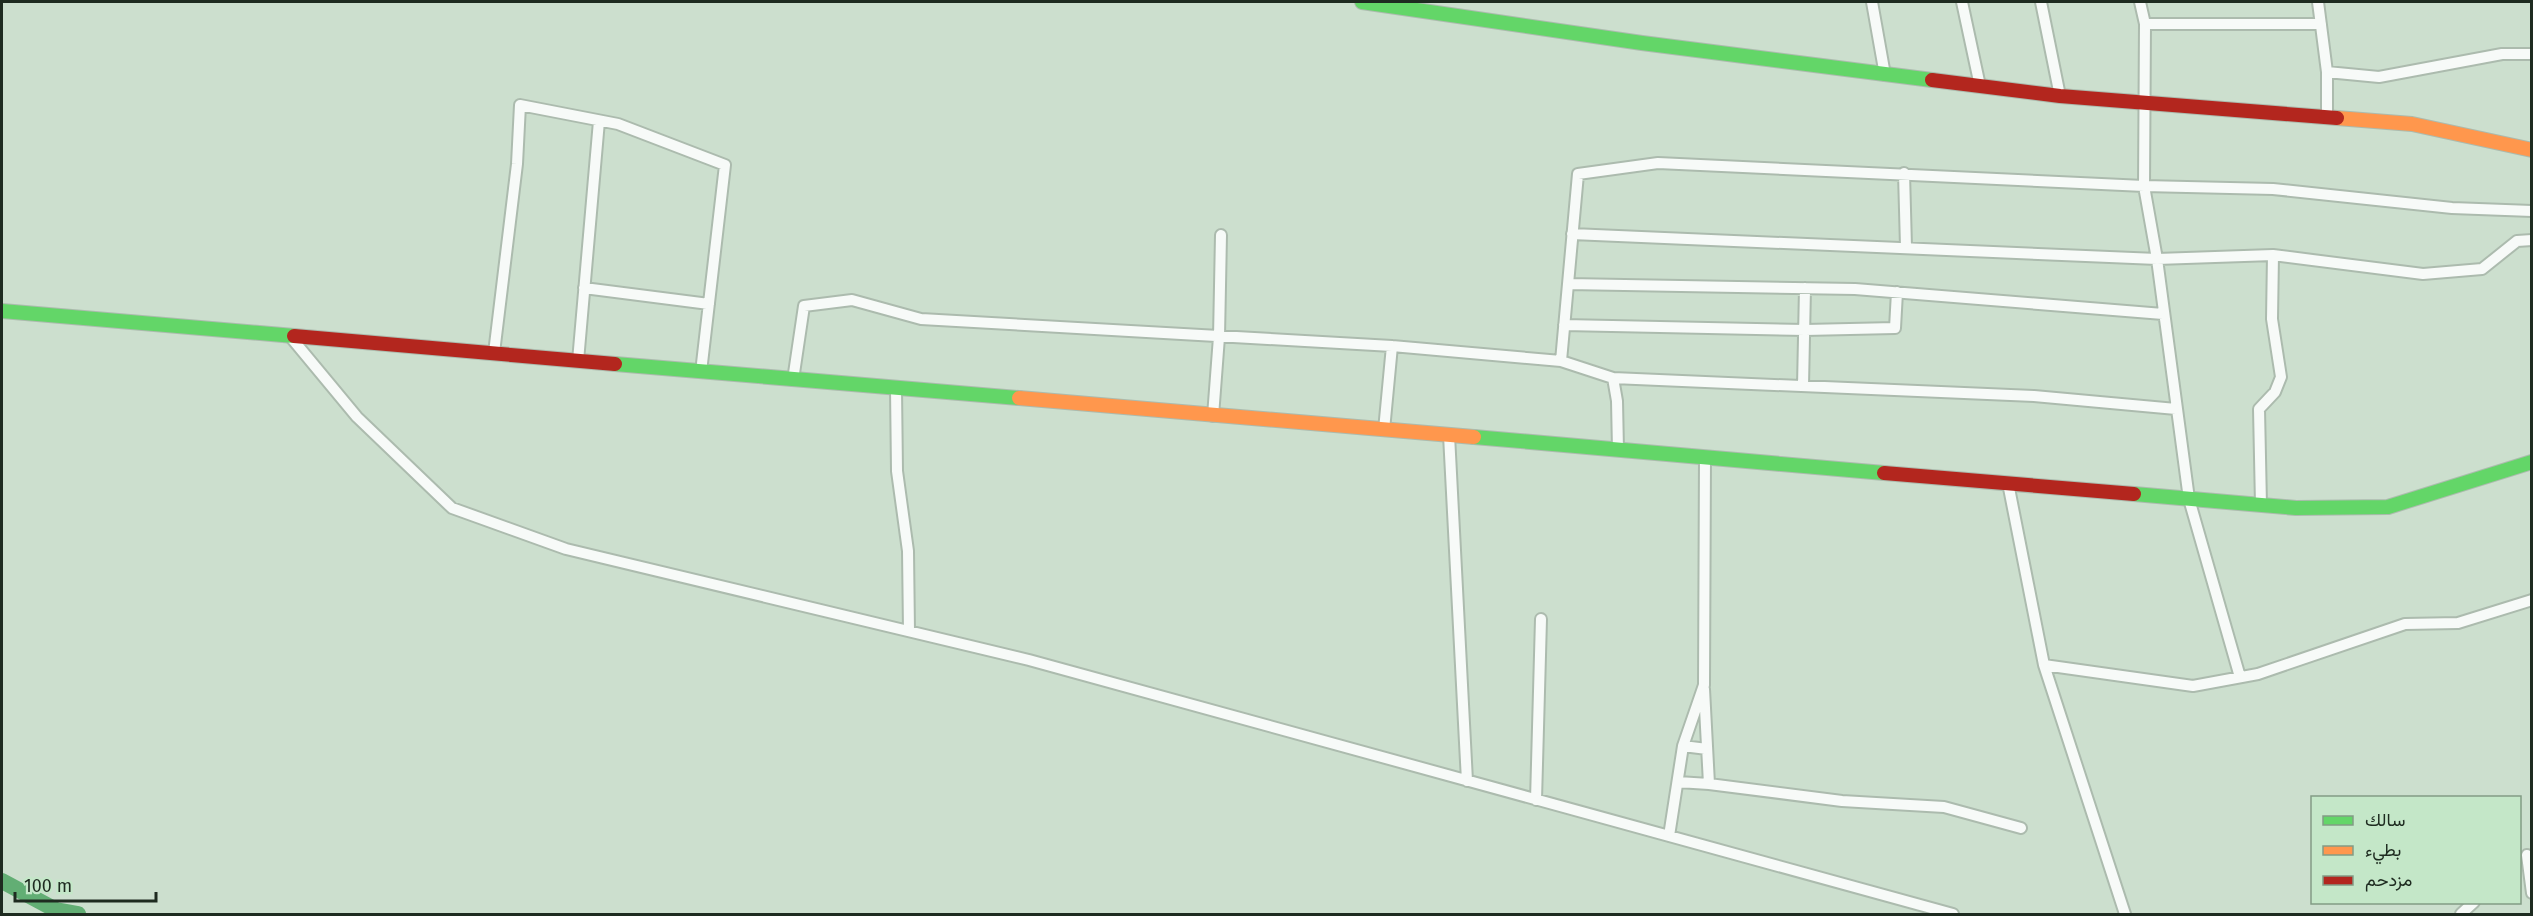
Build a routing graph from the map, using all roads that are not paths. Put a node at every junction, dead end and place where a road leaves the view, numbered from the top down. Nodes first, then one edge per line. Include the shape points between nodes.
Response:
1 (1362, 2) edge
2 (1872, 2) edge
3 (1962, 2) edge
4 (2041, 2) edge
5 (2140, 2) edge
6 (2318, 2) edge
7 (2145, 24) junction
8 (2321, 24) junction
9 (2532, 54) edge
10 (2327, 72) junction
11 (1885, 75) junction
12 (1980, 86) junction
13 (2060, 96) junction
14 (2143, 103) junction
15 (2327, 118) junction
16 (599, 121) junction
17 (2532, 150) edge
18 (1904, 173) junction
19 (2144, 186) junction
20 (2532, 211) edge
21 (1572, 234) junction
22 (1221, 235) dead end
23 (2532, 240) edge
24 (1906, 247) junction
25 (2273, 255) junction
26 (2157, 259) junction
27 (1568, 284) junction
28 (585, 288) junction
29 (1805, 288) junction
30 (1897, 292) junction
31 (709, 304) junction
32 (2, 310) edge
33 (2163, 314) junction
34 (1564, 325) junction
35 (1805, 330) junction
36 (290, 335) junction
37 (1220, 337) junction
38 (1392, 346) junction
39 (494, 353) junction
40 (1561, 360) junction
41 (578, 361) junction
42 (701, 372) junction
43 (1614, 378) junction
44 (792, 380) junction
45 (1803, 386) junction
46 (896, 389) junction
47 (2176, 409) junction
48 (1213, 416) junction
49 (1384, 430) junction
50 (1449, 435) junction
51 (1618, 450) junction
52 (1705, 457) junction
53 (2532, 462) edge
54 (2008, 483) junction
55 (2188, 499) junction
56 (2261, 505) junction
57 (2532, 600) edge
58 (1541, 619) dead end
59 (909, 631) junction
60 (2044, 665) junction
61 (2240, 677) junction
62 (1704, 685) junction
63 (1683, 746) junction
64 (1707, 749) junction
65 (1467, 781) junction
66 (1678, 782) junction
67 (1709, 784) junction
68 (1536, 800) junction
69 (2021, 828) dead end
70 (1669, 836) junction
71 (2526, 856) edge
72 (2532, 893) edge
73 (2473, 904) edge
74 (1953, 915) edge
75 (2125, 915) edge
76 (2461, 915) edge

1 - 11 main road
2 - 11 street
3 - 12 street
4 - 13 street
5 - 7 street
6 - 8 street
7 - 8 street
7 - 14 street
8 - 10 street
9 - 10 street via 2502,54 2379,77
10 - 15 street
11 - 12 main road
12 - 13 main road
13 - 14 main road
14 - 15 main road
14 - 19 street
15 - 17 main road via 2412,124
16 - 28 street
16 - 31 street via 618,124 725,165
16 - 39 street via 520,105 517,164
18 - 19 street
18 - 21 street via 1658,163 1578,174
18 - 24 street
19 - 20 street via 2273,189 2452,208
19 - 26 street
21 - 24 street
21 - 27 street
22 - 37 street
23 - 25 street via 2517,241 2482,268 2423,274
24 - 26 street
25 - 26 street
25 - 56 street via 2272,319 2281,377 2275,392 2259,409
26 - 33 street
27 - 29 street
27 - 34 street
28 - 31 street
28 - 41 street
29 - 30 street
29 - 35 street
30 - 33 street
30 - 35 street via 1895,328
31 - 42 street
32 - 36 main road
33 - 47 street
34 - 35 street
34 - 40 street
35 - 45 street
36 - 39 main road
36 - 59 street via 357,417 452,508 566,549
37 - 38 street
37 - 44 street via 921,319 852,300 804,306
37 - 48 street
38 - 40 street
38 - 49 street
39 - 41 main road
40 - 43 street
41 - 42 main road
42 - 44 main road
43 - 45 street
43 - 51 street
44 - 46 main road
45 - 47 street via 2034,396
46 - 48 main road
46 - 59 street via 897,471 908,551
47 - 55 street
48 - 49 main road
49 - 50 main road
50 - 51 main road
50 - 65 street
51 - 52 main road
52 - 54 main road
52 - 62 street
53 - 56 main road via 2388,507
54 - 55 main road
54 - 60 street
55 - 56 main road
55 - 61 street
57 - 61 street via 2458,623 2405,624
58 - 68 street
59 - 65 street via 1029,660
60 - 61 street via 2193,686
60 - 75 street
62 - 63 street
62 - 64 street
63 - 64 street
63 - 66 street
64 - 67 street
65 - 68 street
66 - 67 street
66 - 70 street
67 - 69 street via 1842,801 1944,807
68 - 70 street
70 - 74 street
71 - 72 street
73 - 76 street

